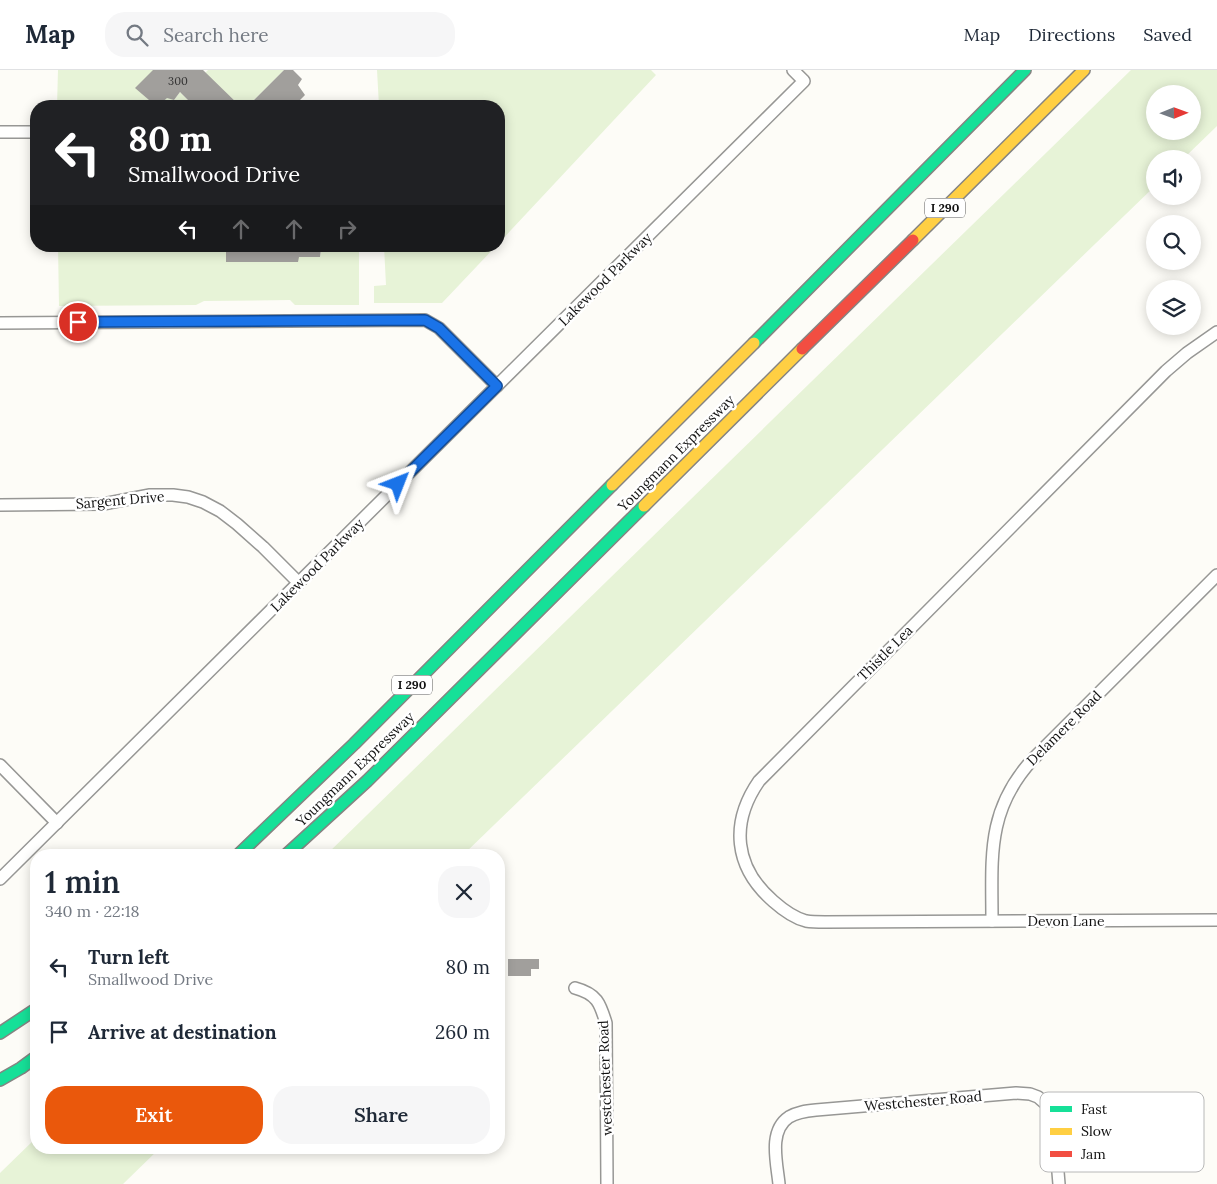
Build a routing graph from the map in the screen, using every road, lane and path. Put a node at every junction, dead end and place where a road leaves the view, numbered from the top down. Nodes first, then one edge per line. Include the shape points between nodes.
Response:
1 (793, 70) edge
2 (1025, 70) edge
3 (1084, 70) edge
4 (0, 132) edge
5 (30, 132) edge
6 (0, 323) edge
7 (1217, 332) edge
8 (497, 386) junction
9 (0, 505) edge
10 (1217, 574) edge
11 (299, 583) junction
12 (0, 765) edge
13 (57, 823) junction
14 (31, 849) edge
15 (245, 849) edge
16 (293, 849) edge
17 (30, 850) edge
18 (0, 879) edge
19 (1217, 920) edge
20 (915, 922) joint
21 (992, 922) junction
22 (575, 988) dead end
23 (30, 1013) edge
24 (0, 1033) edge
25 (30, 1062) edge
26 (0, 1080) edge
27 (1040, 1099) edge
28 (607, 1184) edge
29 (779, 1184) edge

1 - 8 street, Lakewood Parkway via 804,81
2 - 15 highway, Youngmann Expressway / I 290 via 354,744
3 - 16 highway, Youngmann Expressway / I 290 via 374,774
4 - 5 street
6 - 8 street via 425,320 439,328
7 - 20 street, Thistle Lea via 1166,371 798,740 751,793 741,822 742,853 754,882 777,905 806,921
8 - 11 street, Lakewood Parkway
9 - 11 street, Sargent Drive via 103,504 150,495 188,497 220,511 237,524
10 - 21 street, Delamere Road via 1033,759 1012,785 995,832
11 - 13 street, Lakewood Parkway
12 - 13 street
13 - 14 street, Lakewood Parkway
17 - 18 street, Lakewood Parkway
19 - 21 street, Devon Lane
20 - 21 street, Devon Lane
22 - 28 street, westchester Road via 586,991 600,1004 606,1023
23 - 24 highway
25 - 26 highway
27 - 29 street, Westchester Road via 1016,1093 798,1112 788,1117 778,1130

